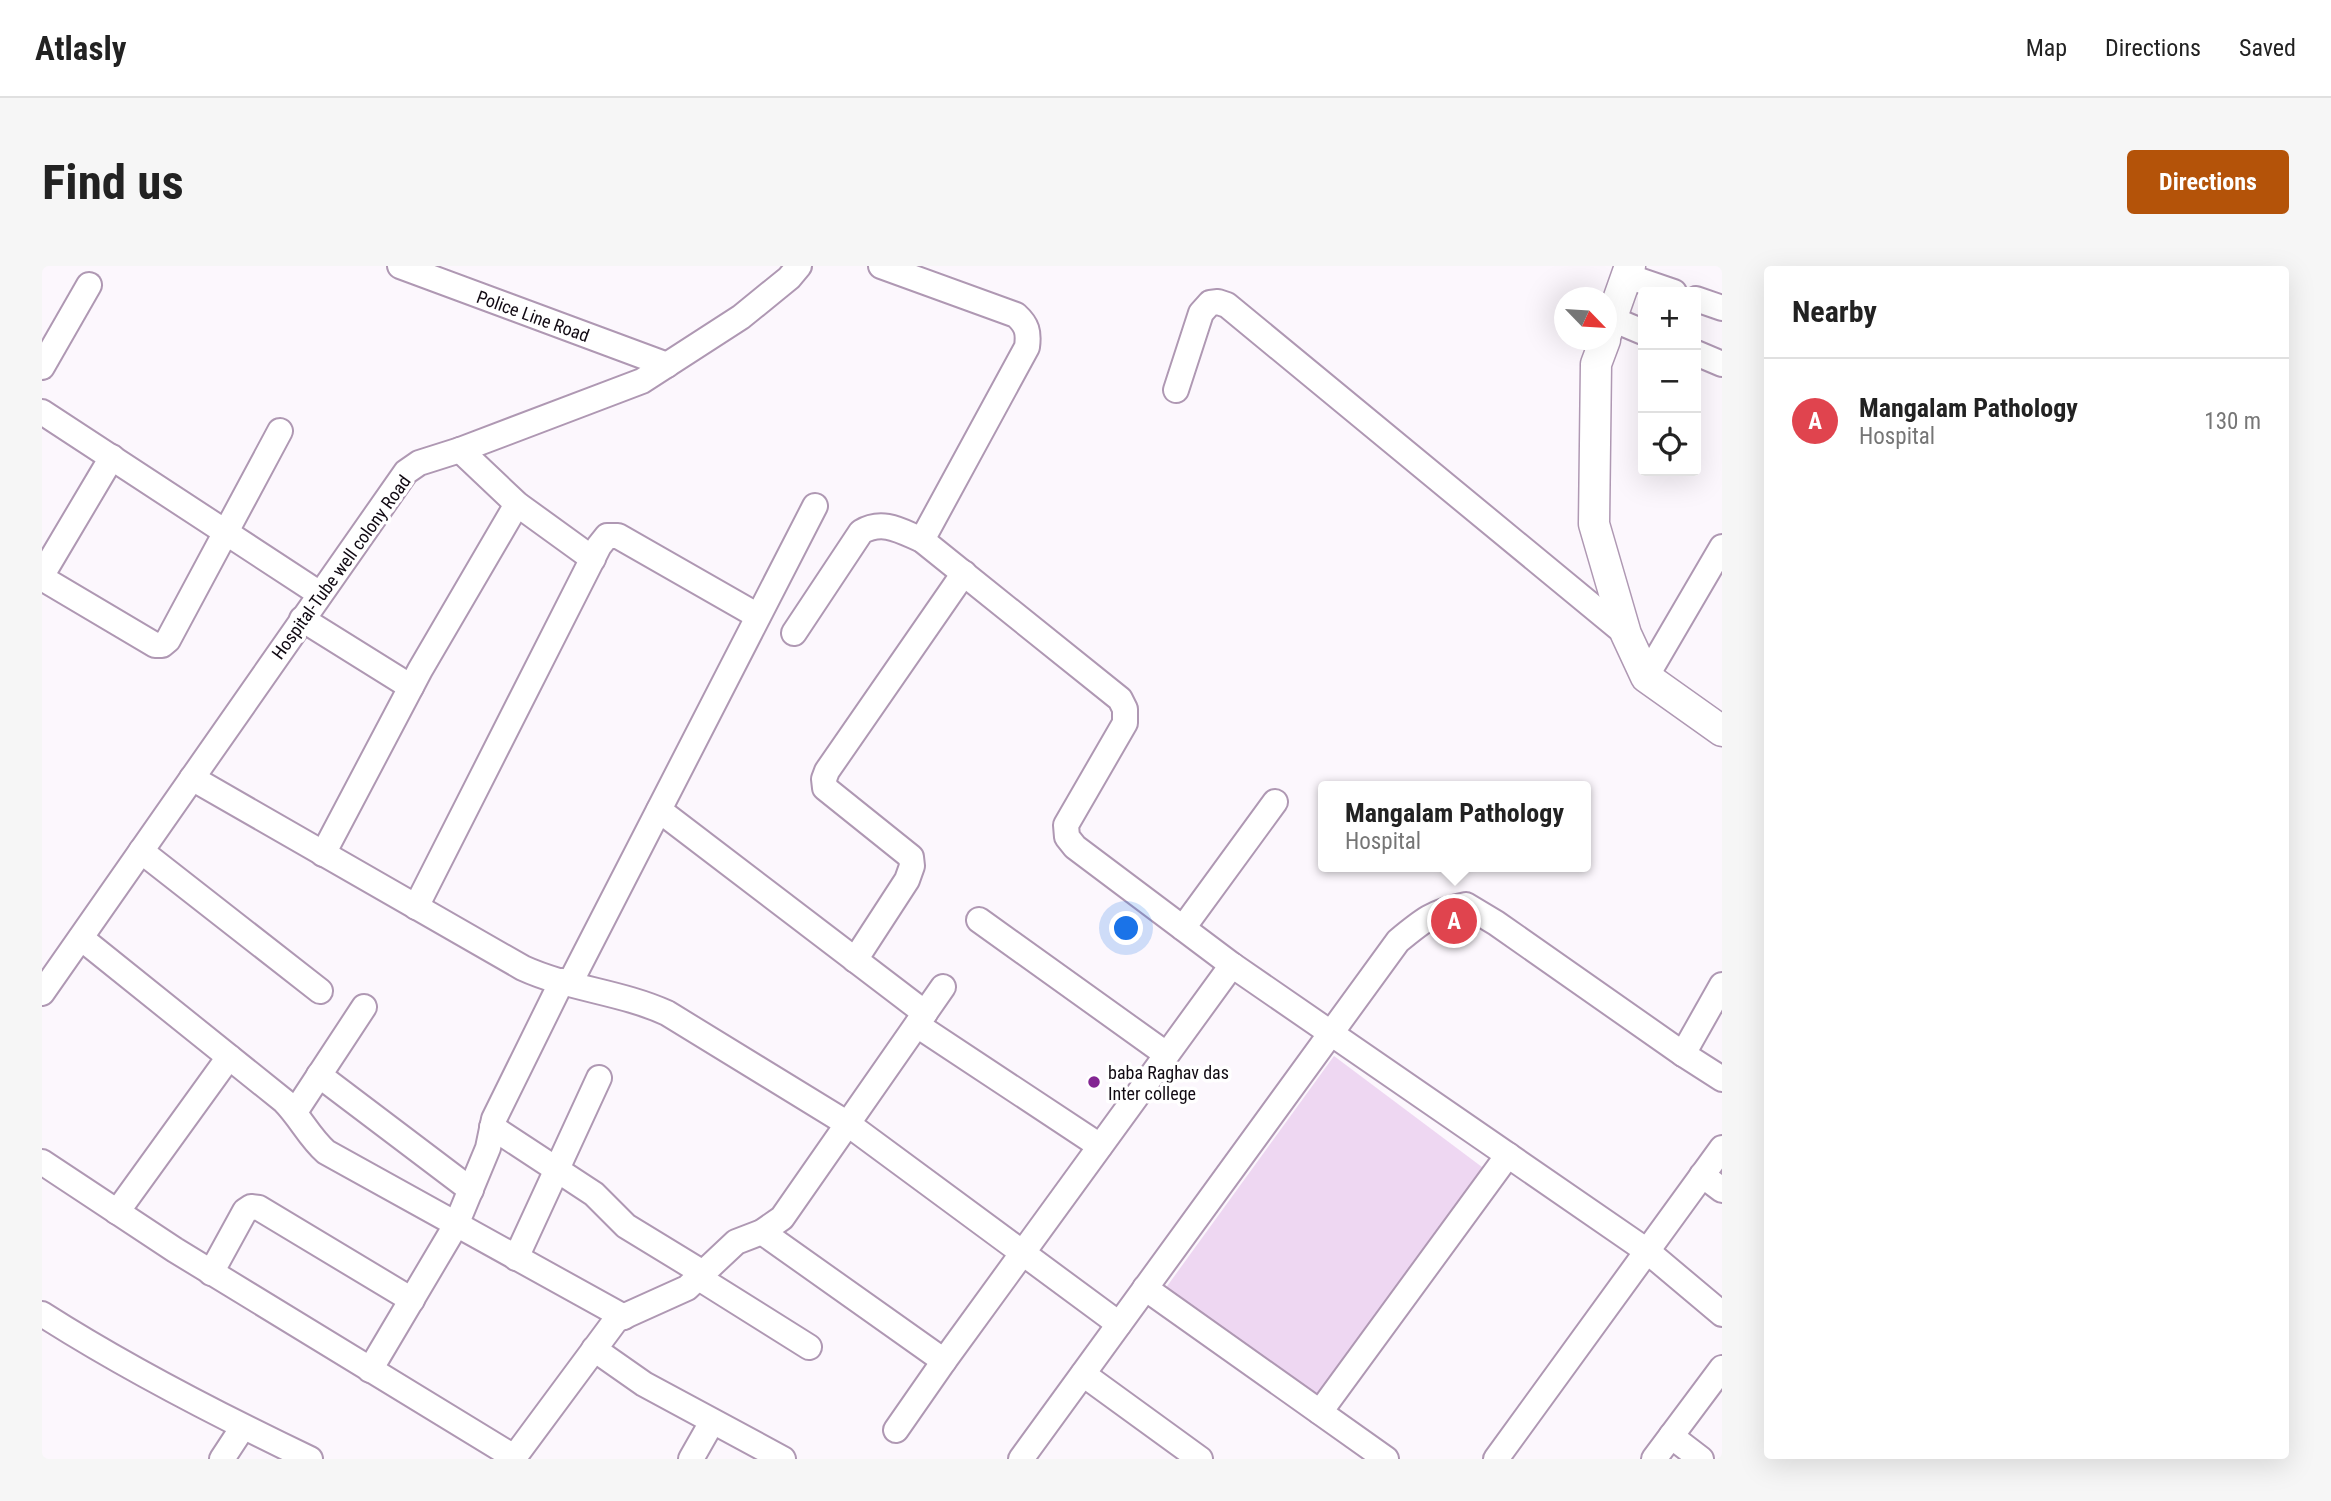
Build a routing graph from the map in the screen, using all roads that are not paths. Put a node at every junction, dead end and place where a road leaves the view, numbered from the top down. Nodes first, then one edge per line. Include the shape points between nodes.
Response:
1 (400, 266) edge
2 (799, 266) edge
3 (881, 266) edge
4 (1628, 271) edge
5 (89, 285) dead end
6 (1663, 287) edge
7 (1701, 301) edge
8 (1617, 304) edge
9 (1722, 308) edge
10 (1617, 331) edge
11 (1638, 332) edge
12 (1601, 350) edge
13 (1701, 355) edge
14 (1722, 364) edge
15 (667, 365) junction
16 (42, 367) edge
17 (1176, 390) dead end
18 (42, 411) edge
19 (280, 431) dead end
20 (460, 450) junction
21 (112, 457) junction
22 (517, 504) junction
23 (814, 506) dead end
24 (225, 532) junction
25 (922, 540) junction
26 (1722, 547) edge
27 (593, 559) junction
28 (964, 573) junction
29 (42, 576) edge
30 (320, 594) junction
31 (758, 616) junction
32 (302, 619) junction
33 (793, 633) dead end
34 (1626, 634) junction
35 (1646, 677) junction
36 (411, 687) junction
37 (1722, 731) edge
38 (192, 778) junction
39 (1275, 802) dead end
40 (659, 810) junction
41 (141, 851) junction
42 (323, 854) junction
43 (416, 907) junction
44 (979, 920) dead end
45 (1183, 928) junction
46 (80, 938) junction
47 (855, 960) junction
48 (1232, 964) junction
49 (566, 982) junction
50 (1722, 985) edge
51 (943, 986) dead end
52 (320, 991) dead end
53 (42, 993) edge
54 (364, 1007) dead end
55 (921, 1019) junction
56 (1332, 1034) junction
57 (1166, 1054) junction
58 (1683, 1054) junction
59 (229, 1057) junction
60 (319, 1075) junction
61 (599, 1078) dead end
62 (1722, 1079) edge
63 (295, 1112) junction
64 (848, 1124) junction
65 (492, 1127) junction
66 (1100, 1146) junction
67 (1722, 1148) edge
68 (1508, 1155) junction
69 (42, 1162) edge
70 (557, 1169) junction
71 (1702, 1175) junction
72 (1722, 1190) edge
73 (471, 1191) junction
74 (117, 1212) junction
75 (456, 1225) junction
76 (762, 1232) junction
77 (1647, 1251) junction
78 (1022, 1253) junction
79 (516, 1258) junction
80 (211, 1273) junction
81 (701, 1275) junction
82 (1145, 1288) junction
83 (412, 1300) junction
84 (42, 1314) edge
85 (1722, 1314) edge
86 (624, 1317) junction
87 (1119, 1324) junction
88 (810, 1347) dead end
89 (594, 1349) junction
90 (944, 1361) junction
91 (1722, 1368) edge
92 (370, 1370) junction
93 (1083, 1374) junction
94 (1320, 1412) junction
95 (712, 1422) junction
96 (243, 1427) junction
97 (896, 1430) dead end
98 (1671, 1436) junction
99 (514, 1458) edge
100 (222, 1459) edge
101 (310, 1459) edge
102 (691, 1459) edge
103 (783, 1459) edge
104 (1021, 1459) edge
105 (1199, 1459) edge
106 (1387, 1459) edge
107 (1496, 1459) edge
108 (1654, 1459) edge
109 (1701, 1459) edge

1 - 15 street, Police Line Road
2 - 15 street, Hospital-Tube well colony Road via 741,317
3 - 25 street via 1016,315 1029,334 1027,347
4 - 6 street
4 - 8 main road
5 - 16 street
7 - 9 street
10 - 11 street
12 - 34 main road via 1596,364 1594,524
13 - 14 street
15 - 20 street, Hospital-Tube well colony Road via 642,382
17 - 34 street via 1201,313 1210,303 1227,305
18 - 21 street
19 - 24 street
20 - 22 street
20 - 30 street, Hospital-Tube well colony Road via 406,472
21 - 24 street
21 - 29 street
22 - 27 street
22 - 36 street
23 - 31 street
24 - 29 street via 162,645
24 - 30 street
25 - 28 street
25 - 33 street via 873,525 861,532
26 - 35 street
27 - 31 street via 607,536 618,536
27 - 43 street
28 - 45 street via 1120,699 1125,723 1066,825 1067,837
28 - 47 street via 824,779 825,788 911,858 907,880
30 - 32 street, Hospital-Tube well colony Road
31 - 40 street
32 - 36 street
32 - 38 street, Hospital-Tube well colony Road
34 - 35 main road
35 - 37 main road
36 - 42 street
38 - 41 street, Hospital-Tube well colony Road
38 - 42 street
39 - 45 street
40 - 47 street
40 - 49 street
41 - 46 street, Hospital-Tube well colony Road
41 - 52 street
42 - 43 street
43 - 49 street via 523,968
44 - 57 street
45 - 48 street
46 - 53 street, Hospital-Tube well colony Road
46 - 59 street
47 - 55 street
48 - 56 street
48 - 57 street
49 - 64 street via 667,1013
49 - 65 street
50 - 58 street
51 - 55 street
54 - 60 street
55 - 64 street
55 - 66 street
56 - 58 street via 1398,941 1442,909 1466,905
56 - 68 street
56 - 82 street
57 - 66 street
58 - 62 street
59 - 63 street
59 - 74 street
60 - 63 street
60 - 73 street
61 - 70 street
63 - 75 street via 326,1152
64 - 76 street via 782,1218
64 - 78 street
65 - 70 street
65 - 73 street
66 - 78 street
67 - 71 street
68 - 77 street
68 - 94 street
69 - 74 street
70 - 79 street
70 - 81 street via 594,1194 626,1226
71 - 72 street
71 - 77 street
73 - 75 street
74 - 80 street
75 - 79 street
75 - 83 street
76 - 81 street via 736,1242
76 - 90 street
77 - 85 street
77 - 107 street
78 - 87 street
78 - 90 street
79 - 86 street
80 - 83 street via 245,1211 259,1208
80 - 92 street
81 - 86 street via 687,1288
81 - 88 street
82 - 87 street
82 - 94 street
83 - 92 street
84 - 96 street
86 - 89 street via 616,1320
87 - 93 street
89 - 95 street
89 - 99 street
90 - 97 street
91 - 98 street
92 - 99 street
93 - 104 street
93 - 105 street
94 - 106 street
95 - 102 street
95 - 103 street
96 - 100 street
96 - 101 street
98 - 108 street
98 - 109 street

